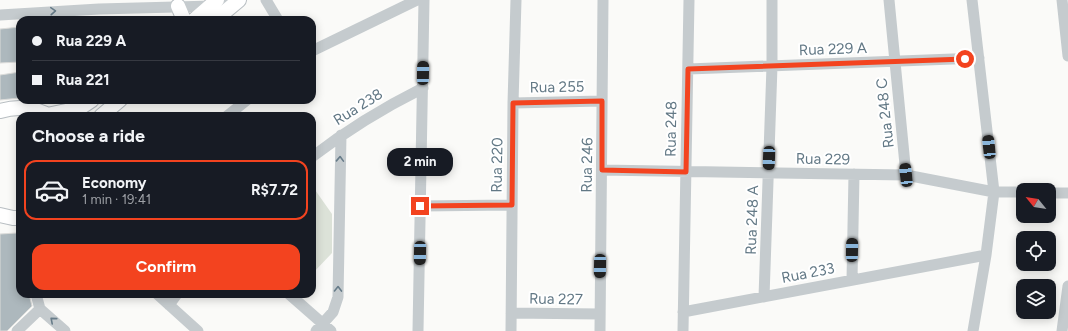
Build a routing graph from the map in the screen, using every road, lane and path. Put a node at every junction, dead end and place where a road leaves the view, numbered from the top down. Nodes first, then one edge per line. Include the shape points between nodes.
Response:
1 (266, 0) edge
2 (417, 0) edge
3 (424, 0) edge
4 (516, 0) edge
5 (603, 0) edge
6 (689, 0) edge
7 (772, 0) edge
8 (889, 0) edge
9 (972, 0) edge
10 (1062, 0) edge
11 (178, 3) edge
12 (224, 3) edge
13 (98, 5) edge
14 (0, 15) edge
15 (183, 16) edge
16 (201, 16) edge
17 (209, 16) edge
18 (217, 16) edge
19 (276, 16) edge
20 (316, 49) edge
21 (1068, 56) edge
22 (979, 58) junction
23 (895, 61) junction
24 (772, 66) junction
25 (688, 69) junction
26 (423, 88) junction
27 (602, 101) junction
28 (513, 103) junction
29 (242, 104) edge
30 (101, 106) edge
31 (0, 111) edge
32 (40, 112) edge
33 (62, 112) edge
34 (232, 112) edge
35 (340, 135) junction
36 (316, 154) edge
37 (602, 170) junction
38 (686, 172) junction
39 (768, 173) junction
40 (854, 174) junction
41 (906, 175) junction
42 (994, 192) junction
43 (1016, 192) edge
44 (1056, 193) edge
45 (1068, 193) edge
46 (512, 205) junction
47 (420, 206) junction
48 (1, 216) edge
49 (16, 218) edge
50 (986, 255) junction
51 (852, 280) junction
52 (1068, 286) edge
53 (764, 297) junction
54 (37, 298) edge
55 (161, 298) edge
56 (174, 298) edge
57 (293, 298) edge
58 (169, 305) junction
59 (40, 309) junction
60 (683, 312) junction
61 (511, 313) junction
62 (600, 314) junction
63 (323, 329) edge
64 (17, 331) edge
65 (65, 331) edge
66 (198, 331) edge
67 (418, 331) edge
68 (511, 331) edge
69 (600, 331) edge
70 (683, 331) edge
71 (974, 331) edge
72 (1062, 331) edge

1 - 19 street
2 - 20 street
3 - 26 street
4 - 28 street, Rua 220
5 - 27 street, Rua 246
6 - 25 street, Rua 248
7 - 24 street, Rua 248 A
8 - 23 street, Rua 248 C
9 - 22 street
10 - 21 street
11 - 12 street
11 - 13 street
11 - 15 main road
12 - 16 main road
12 - 17 street
12 - 18 main road
14 -> 13 street
22 - 23 street, Rua 229 A
22 - 42 street
23 - 24 street, Rua 229 A
23 - 41 street, Rua 248 C
24 - 25 street, Rua 229 A
24 - 39 street, Rua 248 A
25 - 38 street, Rua 248
26 - 35 street, Rua 238 via 388,105
26 - 47 street
27 - 28 street, Rua 255
27 - 37 street, Rua 246
28 - 46 street, Rua 220
29 - 34 street
30 - 33 main road
31 - 32 main road via 18,108
35 - 36 street, Rua 238
63 -> 35 street via 338,297
37 - 38 street, Rua 229
37 - 62 street, Rua 246
38 - 39 street, Rua 229
38 - 60 street, Rua 248
39 - 40 street, Rua 229
39 - 53 street, Rua 248 A
40 - 41 street, Rua 229
40 - 51 street
41 - 42 street, Rua 229
42 - 43 street, Rua 229
42 - 50 street
44 - 45 street
46 - 47 street
46 - 61 street, Rua 220
47 - 67 street
48 - 49 main road
50 - 51 street, Rua 233
50 - 71 street
51 - 53 street, Rua 233
52 - 72 street
53 - 60 street, Rua 233
54 - 59 street
55 - 58 street
56 - 58 street
57 - 63 street
58 - 66 street
59 - 64 street
65 -> 59 street
60 - 70 street, Rua 248
61 - 62 street, Rua 227
61 - 68 street, Rua 220
62 - 69 street, Rua 246

